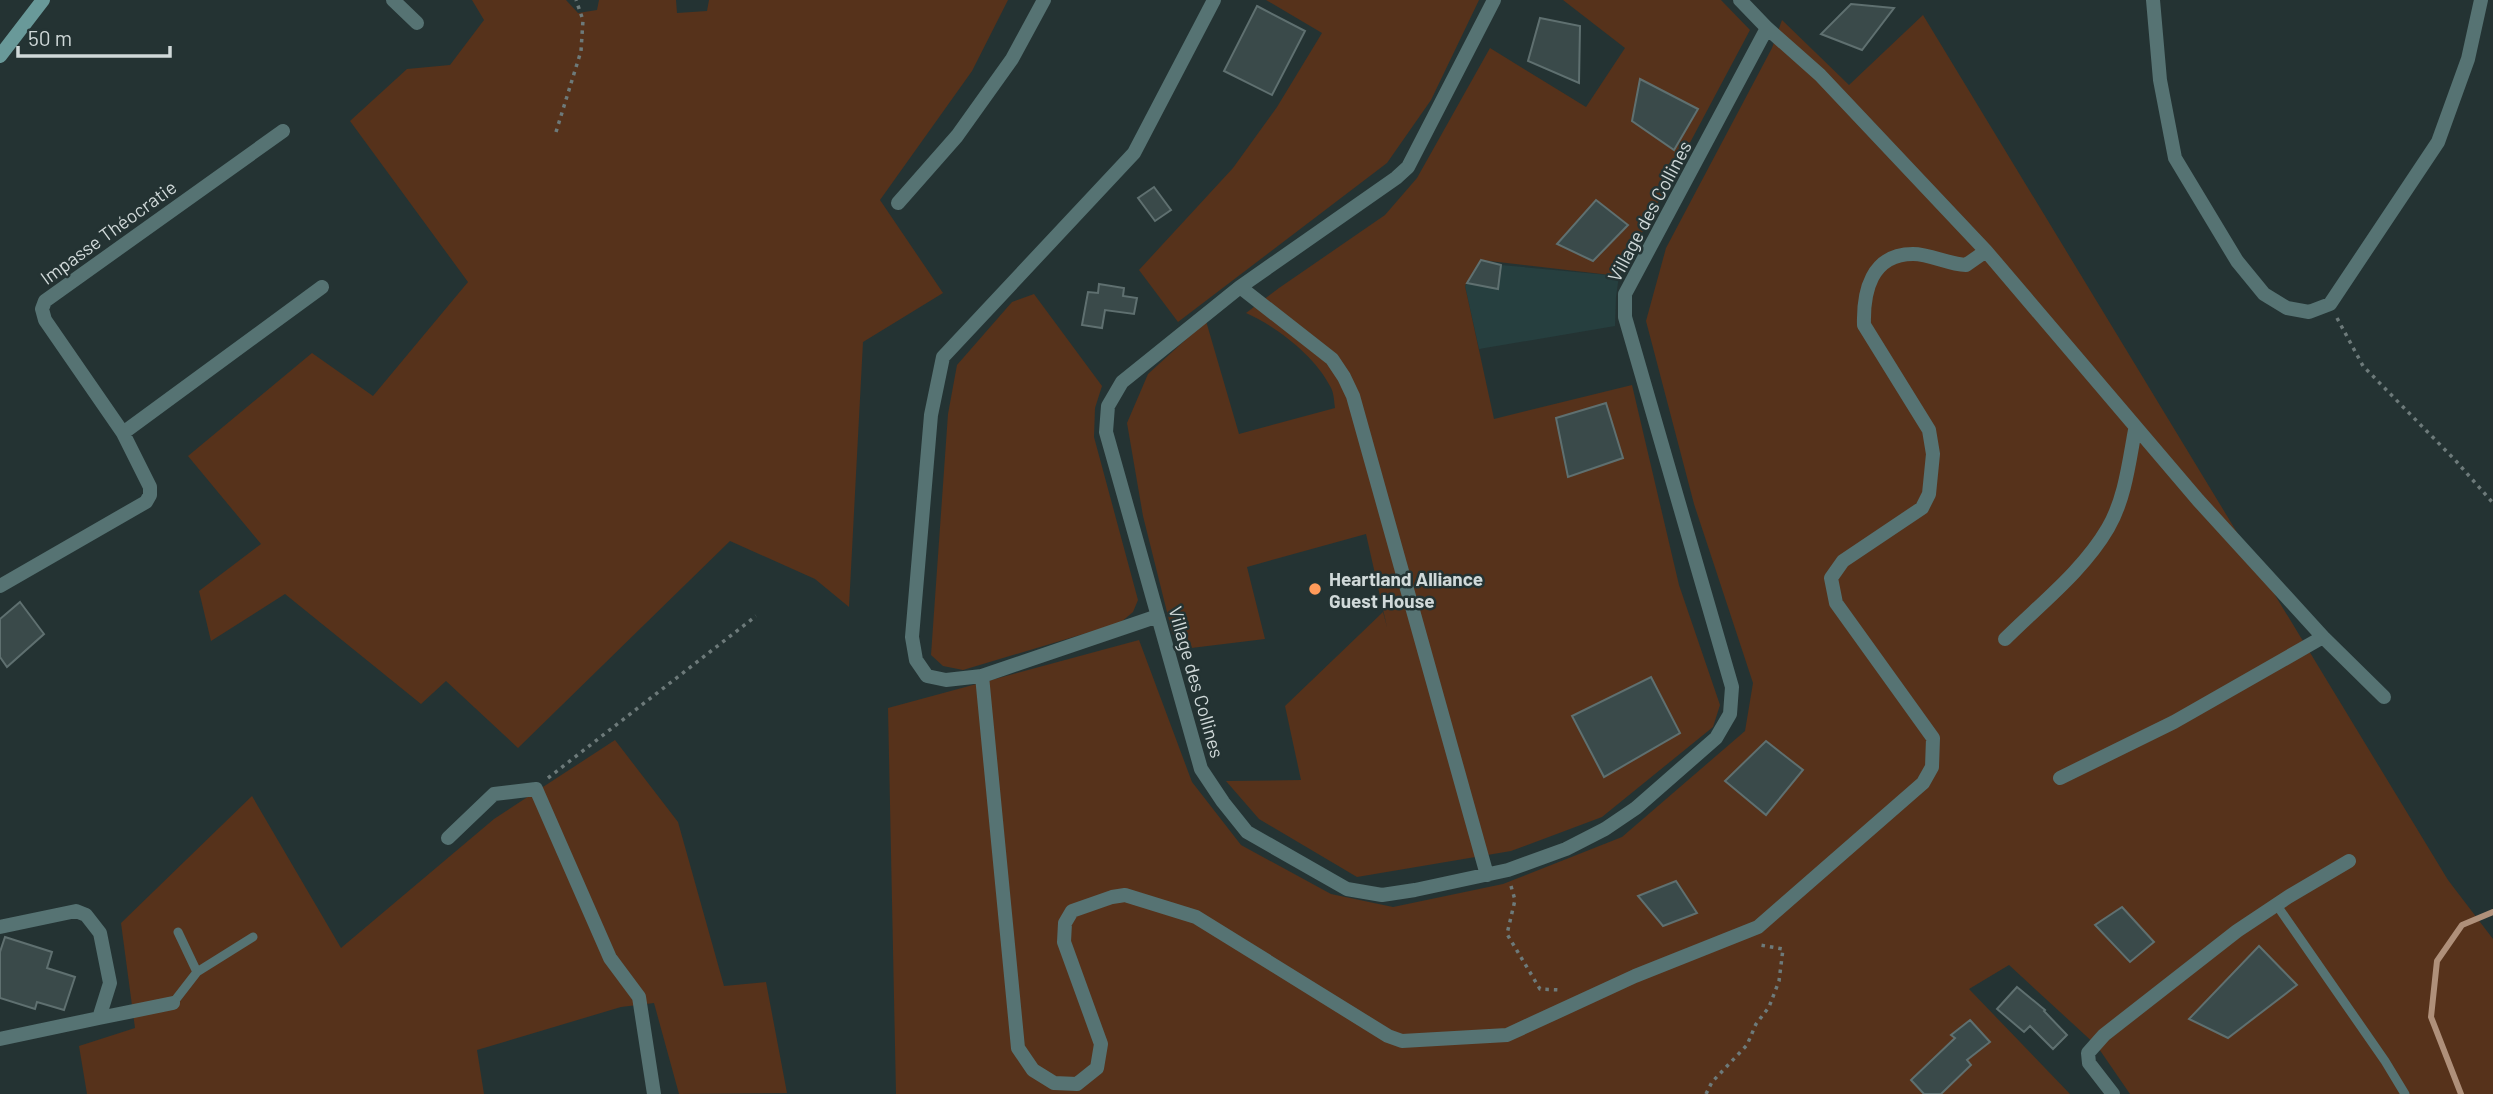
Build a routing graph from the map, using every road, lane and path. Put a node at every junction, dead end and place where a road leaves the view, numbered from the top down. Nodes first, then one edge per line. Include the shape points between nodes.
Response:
1 (43, 0) edge
2 (393, 0) edge
3 (576, 0) edge
4 (1044, 0) edge
5 (1214, 0) edge
6 (1494, 0) edge
7 (1740, 0) edge
8 (2153, 0) edge
9 (2481, 0) edge
10 (417, 23) dead end
11 (1767, 28) junction
12 (0, 56) edge
13 (283, 131) dead end
14 (556, 132) dead end
15 (898, 203) dead end
16 (1986, 251) junction
17 (321, 287) dead end
18 (1240, 287) junction
19 (2330, 304) junction
20 (2136, 430) junction
21 (122, 433) junction
22 (2493, 503) edge
23 (0, 586) edge
24 (756, 616) dead end
25 (1158, 616) junction
26 (2323, 637) junction
27 (2005, 639) dead end
28 (982, 676) junction
29 (2384, 697) dead end
30 (2060, 778) dead end
31 (536, 789) junction
32 (448, 838) dead end
33 (2349, 861) dead end
34 (1487, 875) junction
35 (2276, 904) junction
36 (0, 927) edge
37 (178, 932) dead end
38 (253, 937) dead end
39 (197, 972) junction
40 (173, 1003) joint
41 (99, 1018) junction
42 (0, 1039) edge
43 (654, 1094) edge
44 (2113, 1094) edge
45 (2405, 1094) edge

1 - 12 street
2 - 10 street
3 - 14 path via 583,20 581,51
4 - 15 street via 1012,59 965,125
5 - 28 street via 1134,152 943,357 931,415 912,637 916,660 927,676 946,680
6 - 18 street, Village des Collines via 1408,167
7 - 11 street
8 - 19 street via 2160,80 2175,158 2237,261 2264,294 2287,308 2309,312
9 - 19 street via 2468,58 2438,142
11 - 16 street via 1820,75
11 - 34 street, Village des Collines via 1625,294 1625,317 1732,687 1730,714 1716,738 1605,829 1566,849
13 - 21 street, Impasse Théocratie via 45,301 45,320
16 - 20 street
16 - 28 street via 1966,265 1912,254 1888,260 1870,278 1864,325 1929,430 1933,454 1929,494 1922,508 1843,561 1831,578 1836,603 1933,738 1932,766 1923,783 1758,927 1635,976 1507,1035 1402,1041 1388,1036 1196,918 1125,895 1072,911 1065,923 1064,942 1101,1044 1097,1068 1077,1084 1054,1083 1033,1070 1018,1048
17 - 21 street
18 - 25 street, Village des Collines via 1122,382 1108,407 1106,432
18 - 34 street via 1332,359 1353,396
19 - 22 path via 2363,366
20 - 26 street
20 - 27 street via 2109,527 2087,559
21 - 23 street, Impasse Théocratie via 150,487 146,502
24 - 31 path
25 - 28 street
25 - 34 street, Village des Collines via 1202,769 1247,832 1347,889 1382,895
26 - 29 street
26 - 30 street via 2174,722
31 - 32 street via 494,794
31 - 43 street via 610,958 639,998
33 - 35 street
35 - 44 street via 2104,1035 2088,1053 2089,1063
35 - 45 lane
36 - 41 street via 76,911 86,915 100,933 110,983
37 - 39 lane
38 - 39 lane
39 - 40 lane
40 - 41 street
41 - 42 street

